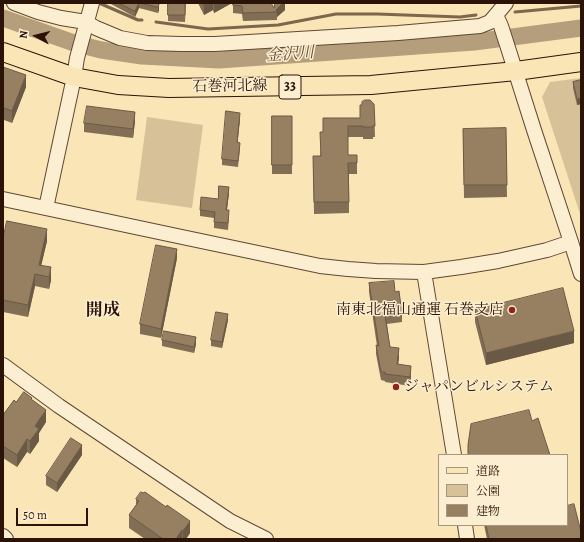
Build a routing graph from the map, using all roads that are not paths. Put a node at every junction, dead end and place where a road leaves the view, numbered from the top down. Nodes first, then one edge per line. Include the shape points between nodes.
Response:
1 (14, 3) edge
2 (92, 3) edge
3 (506, 3) edge
4 (498, 20) junction
5 (86, 26) junction
6 (3, 52) edge
7 (581, 62) edge
8 (516, 71) junction
9 (74, 77) junction
10 (3, 199) edge
11 (46, 208) junction
12 (571, 242) junction
13 (424, 272) junction
14 (581, 274) edge
15 (3, 364) edge
16 (454, 454) edge
17 (465, 526) edge
18 (3, 536) edge
19 (6, 539) edge
20 (266, 539) edge
21 (467, 539) edge

1 - 5 street
2 - 5 street
3 - 4 street
4 - 5 street via 480,26 398,33 181,44 147,43 120,38
4 - 8 street
5 - 9 street
6 - 9 main road, 石巻河北線 / 33
7 - 8 main road, 石巻河北線 / 33
8 - 9 main road, 石巻河北線 / 33 via 370,85 169,88 118,85
8 - 12 street
9 - 11 street
10 - 11 street
11 - 13 street via 320,266
12 - 13 street via 498,261
12 - 14 street
13 - 16 street
15 - 20 street via 63,408 230,521
17 - 21 street
18 - 19 street

